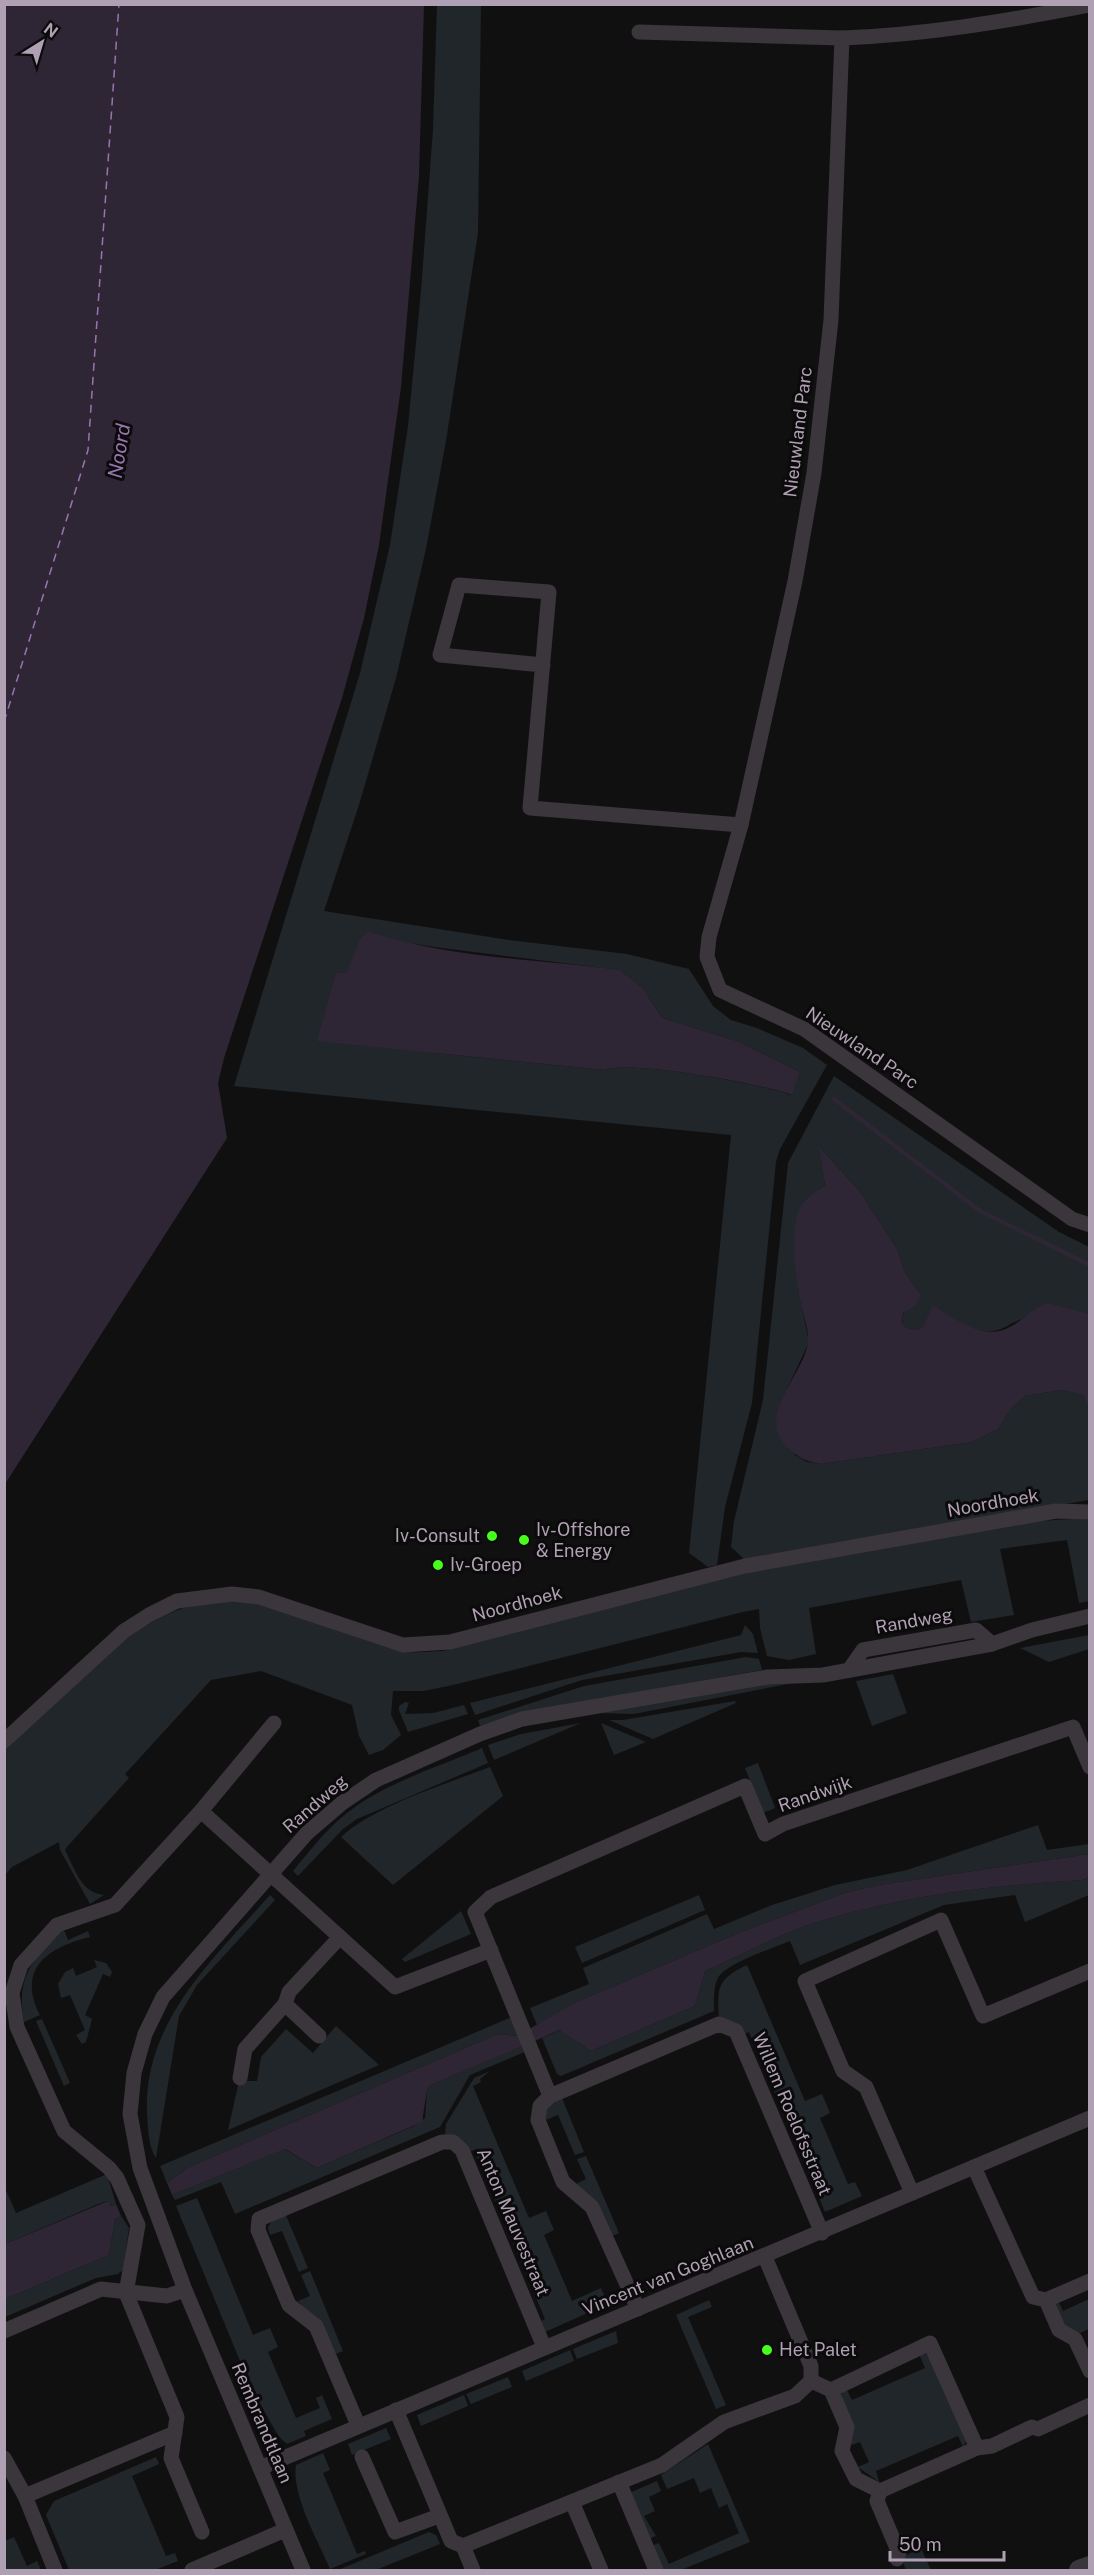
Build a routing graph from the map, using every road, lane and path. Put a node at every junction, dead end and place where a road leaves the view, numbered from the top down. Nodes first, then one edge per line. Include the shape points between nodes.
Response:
1 (1089, 5) edge
2 (639, 32) dead end
3 (842, 38) junction
4 (543, 665) junction
5 (741, 825) junction
6 (1089, 1225) edge
7 (1089, 1512) edge
8 (1089, 1616) edge
9 (274, 1723) dead end
10 (4, 1741) edge
11 (1089, 1767) edge
12 (201, 1811) junction
13 (271, 1873) junction
14 (340, 1937) junction
15 (491, 1950) junction
16 (1089, 1971) edge
17 (285, 2004) junction
18 (319, 2036) dead end
19 (240, 2078) dead end
20 (550, 2096) junction
21 (1089, 2118) edge
22 (974, 2167) junction
23 (912, 2193) junction
24 (822, 2233) junction
25 (765, 2257) junction
26 (1089, 2280) edge
27 (185, 2290) junction
28 (126, 2293) junction
29 (1046, 2300) junction
30 (638, 2309) junction
31 (4, 2331) edge
32 (544, 2347) junction
33 (1089, 2371) edge
34 (811, 2381) junction
35 (831, 2390) junction
36 (1089, 2405) edge
37 (396, 2410) junction
38 (358, 2425) junction
39 (175, 2433) junction
40 (978, 2448) junction
41 (362, 2457) dead end
42 (4, 2458) edge
43 (260, 2468) junction
44 (619, 2482) junction
45 (880, 2491) junction
46 (25, 2496) junction
47 (572, 2502) junction
48 (439, 2516) junction
49 (285, 2530) junction
50 (202, 2532) dead end
51 (463, 2546) junction
52 (897, 2559) dead end
53 (1089, 2566) edge
54 (55, 2571) edge
55 (192, 2571) edge
56 (303, 2571) edge
57 (473, 2571) edge
58 (601, 2571) edge
59 (656, 2571) edge
60 (1079, 2571) edge

1 - 3 street via 986,26
2 - 3 street
3 - 5 street, Nieuwland Parc via 831,320 814,472 795,581
4 - 4 street via 549,592 459,585 440,655
4 - 5 street via 530,808
5 - 6 street, Nieuwland Parc via 707,957 720,990 804,1029 1072,1219
7 - 10 street, Noordhoek via 1056,1512 745,1566 450,1642 403,1645 259,1598 205,1595 177,1601 124,1631
8 - 13 street, Randweg via 992,1644 976,1630 863,1650 849,1670 823,1676 768,1677 522,1719 376,1780 307,1833
9 - 12 street
11 - 15 street, Randwijk via 1073,1727 783,1824 765,1834 744,1786 491,1896 475,1912
12 - 13 street
12 - 28 street via 115,1905 57,1925 21,1965 12,1993 17,2027 64,2131 109,2168 138,2225
13 - 14 street
13 - 27 street, Randweg via 163,1997 145,2034 134,2073 130,2114 140,2168
14 - 15 street via 395,1986
14 - 17 street via 289,1992
15 - 20 street, Randwijk
16 - 23 street via 983,2016 941,1920 805,1981 843,2071 866,2087
17 - 18 street
17 - 19 street via 245,2049
20 - 24 street, Willem Roelofsstraat via 719,2024 736,2031
20 - 30 street via 540,2106 538,2120 546,2141 563,2182 592,2207
21 - 22 street, Vincent van Goghlaan
22 - 23 street, Vincent van Goghlaan
22 - 29 street via 1033,2297
23 - 24 street, Vincent van Goghlaan
24 - 25 street, Vincent van Goghlaan
25 - 30 street, Vincent van Goghlaan
25 - 34 street via 811,2366
26 - 29 street
27 - 28 street via 167,2296
27 - 43 street, Rembrandtlaan
28 - 31 street via 101,2289
28 - 39 street via 177,2416
29 - 33 street via 1059,2330 1076,2339
30 - 32 street, Vincent van Goghlaan
32 - 37 street, Vincent van Goghlaan
32 - 38 street, Anton Mauvestraat via 462,2150 453,2142 442,2142 259,2219 258,2230 289,2305 316,2326
34 - 35 street
34 - 44 street via 795,2396 724,2422 662,2465
35 - 40 street via 930,2343
35 - 45 street via 847,2427 842,2451 856,2480
36 - 40 street via 1038,2429 1032,2427 992,2446
37 - 38 street, Vincent van Goghlaan
37 - 48 street
38 - 43 street, Vincent van Goghlaan
39 - 46 street
39 - 50 street via 171,2458
40 - 45 street
41 - 48 street via 395,2532
42 - 46 street
43 - 49 street, Rembrandtlaan
44 - 47 street
44 - 59 street
45 - 52 street via 877,2501 899,2553
46 - 54 street
47 - 51 street
47 - 58 street
48 - 51 street via 451,2541
49 - 55 street
49 - 56 street, Rembrandtlaan
51 - 57 street
53 - 60 street

